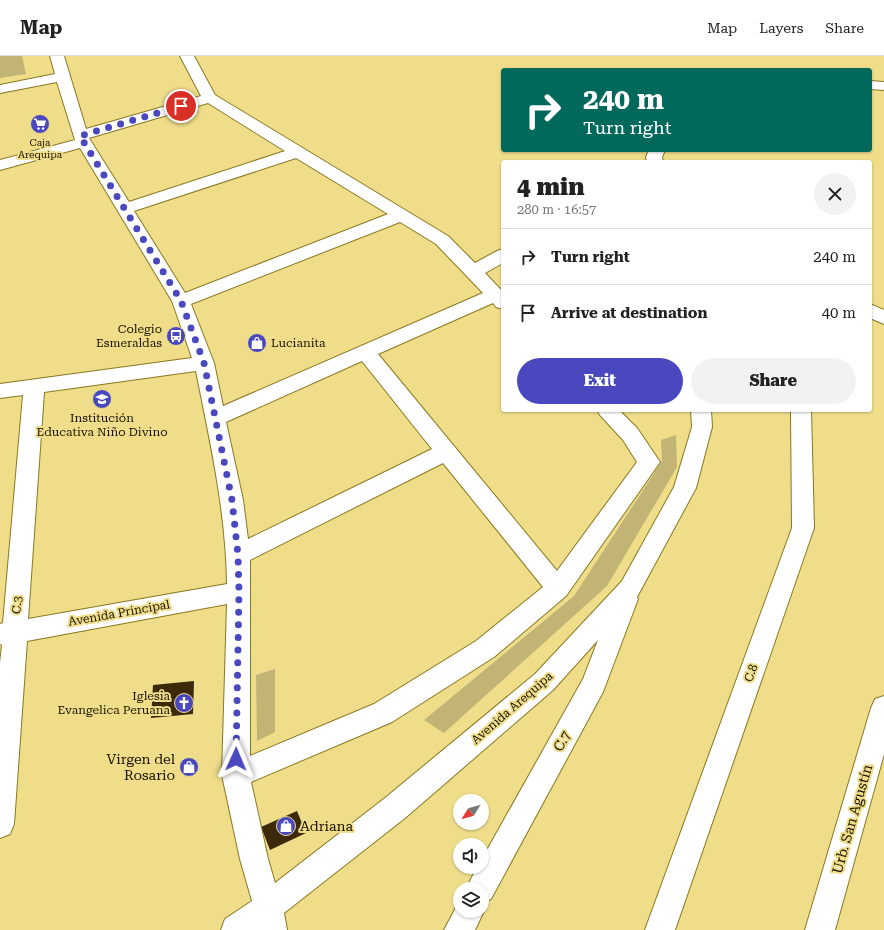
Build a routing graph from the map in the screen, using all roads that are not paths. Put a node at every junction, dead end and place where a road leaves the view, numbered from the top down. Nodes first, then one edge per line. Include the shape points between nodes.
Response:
1 (57, 56) edge
2 (187, 56) edge
3 (63, 77) junction
4 (872, 85) edge
5 (884, 86) edge
6 (0, 89) edge
7 (210, 98) junction
8 (82, 139) junction
9 (298, 152) junction
10 (0, 165) edge
11 (124, 209) junction
12 (401, 215) junction
13 (501, 257) edge
14 (473, 272) junction
15 (499, 299) edge
16 (181, 301) junction
17 (365, 352) junction
18 (204, 363) junction
19 (34, 386) junction
20 (0, 391) edge
21 (609, 412) edge
22 (701, 412) edge
23 (801, 412) edge
24 (215, 418) junction
25 (446, 451) junction
26 (238, 555) junction
27 (630, 588) junction
28 (558, 589) junction
29 (239, 592) junction
30 (7, 632) edge
31 (884, 708) edge
32 (236, 774) junction
33 (0, 824) edge
34 (485, 882) edge
35 (270, 918) edge
36 (465, 918) edge
37 (236, 930) edge
38 (459, 930) edge
39 (660, 930) edge
40 (820, 930) edge

1 - 3 street
2 - 7 street
3 - 6 street
3 - 8 street
4 - 5 street
7 - 8 street
7 - 9 street
8 - 10 street
8 - 11 street
9 - 11 street
9 - 12 street
11 - 16 street
12 - 14 street via 442,240
12 - 16 street
13 - 14 street
14 - 15 street
15 - 17 street
16 - 18 street
17 - 24 street
17 - 25 street
18 - 19 street
18 - 24 street
19 - 20 street
19 - 30 street, C.3
21 - 28 street via 630,434 649,462
22 - 27 street, Avenida Arequipa via 702,427 685,488
23 - 39 street, C.8 via 803,528
24 - 26 street via 232,500
25 - 26 street
25 - 28 street
26 - 29 street
27 - 34 street, C.7 via 594,684
27 - 35 street, Avenida Arequipa via 544,682 394,808
28 - 32 street via 485,649 383,713
29 - 30 street, Avenida Principal
29 - 32 street
30 - 33 street, C.3
31 - 40 street, Urb. San Agustín
32 - 35 street via 254,859
35 - 37 street, Avenida Arequipa
36 - 38 street

